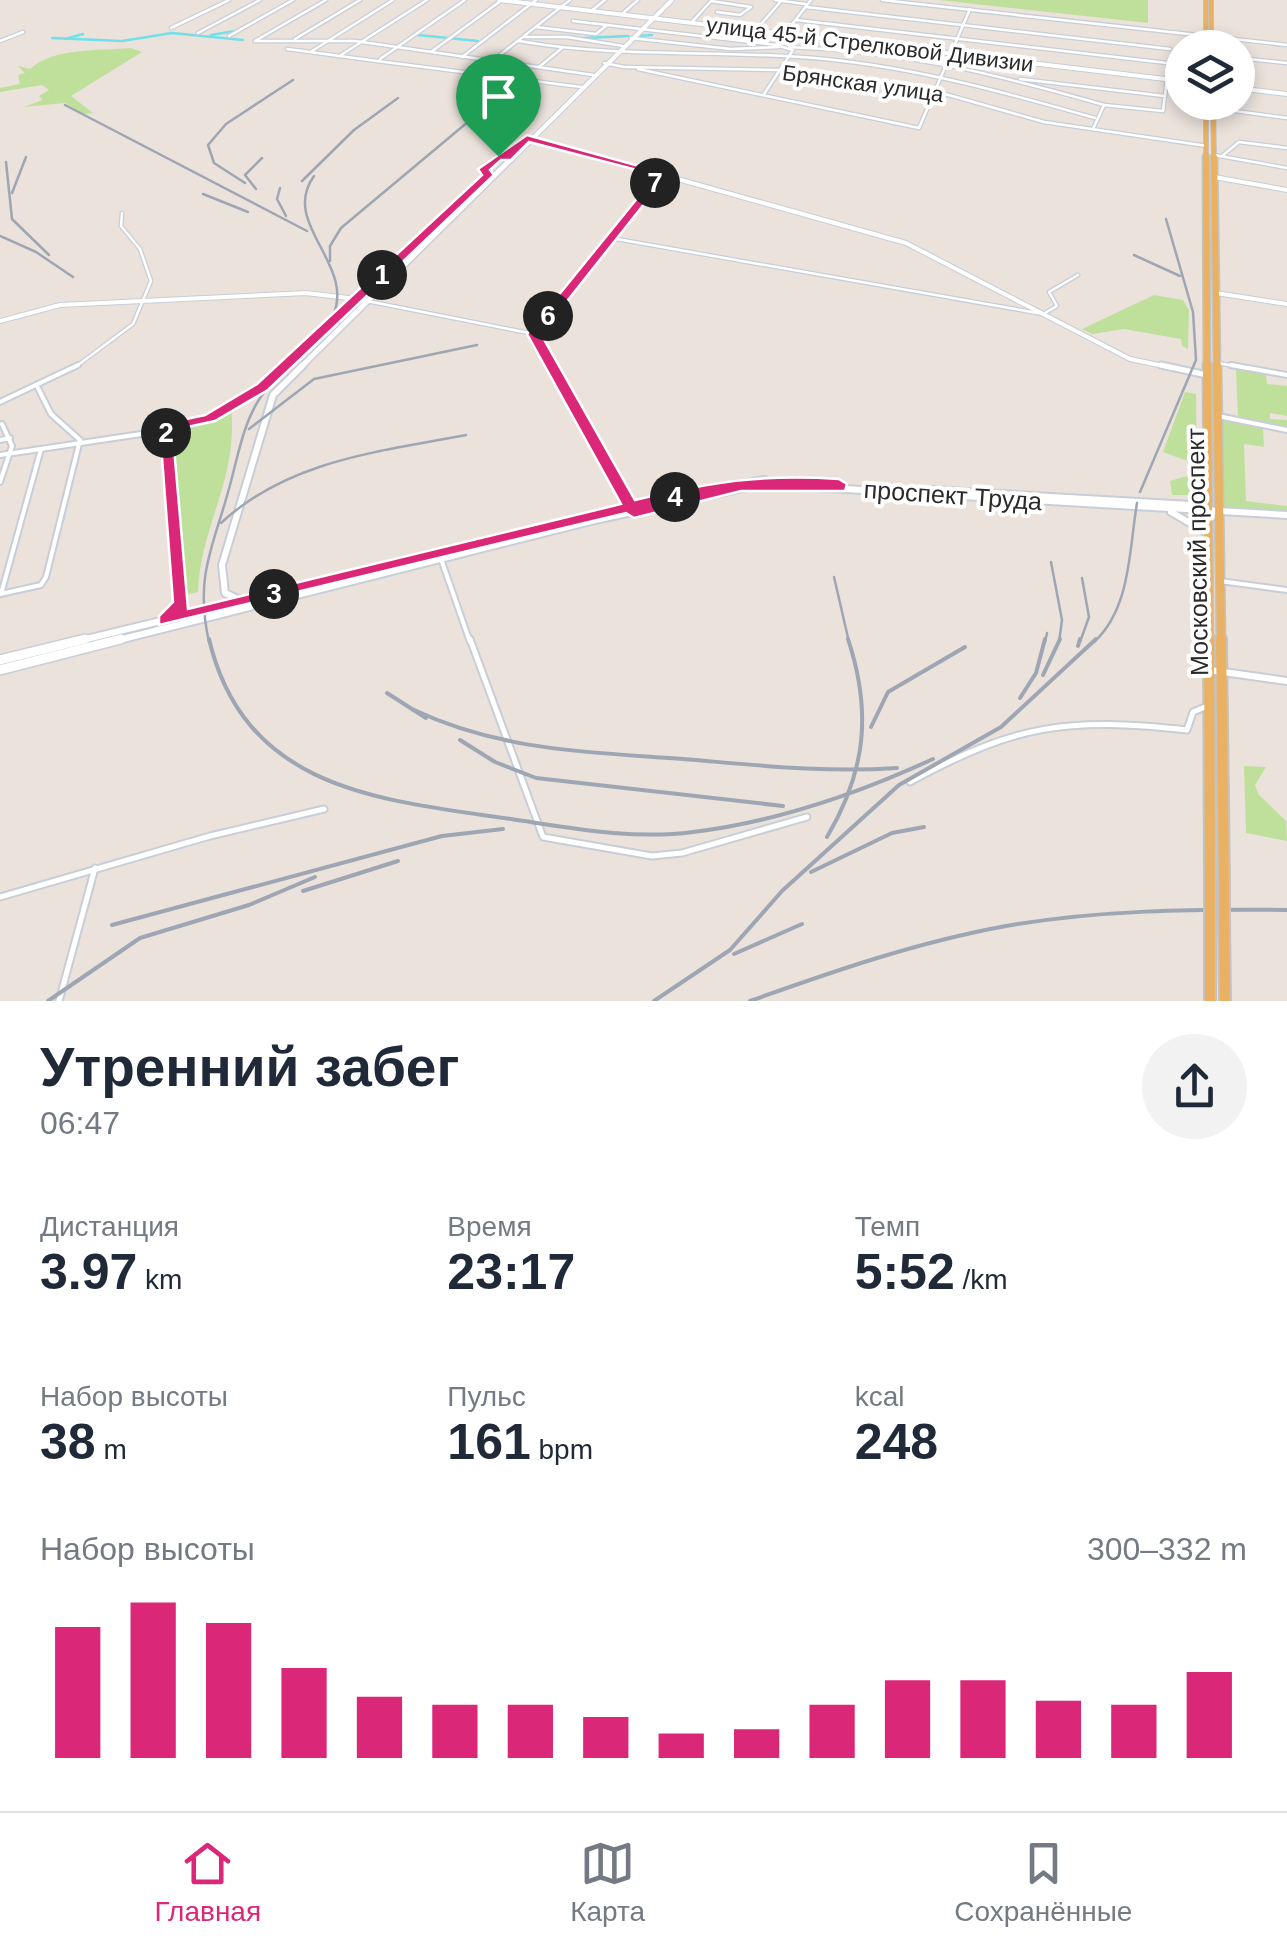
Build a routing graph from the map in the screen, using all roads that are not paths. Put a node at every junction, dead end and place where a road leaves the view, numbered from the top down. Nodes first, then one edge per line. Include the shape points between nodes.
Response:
1 (228, 0) edge
2 (260, 0) edge
3 (293, 0) edge
4 (326, 0) edge
5 (360, 0) edge
6 (393, 0) edge
7 (427, 0) edge
8 (466, 0) edge
9 (501, 0) edge
10 (570, 0) edge
11 (604, 0) edge
12 (638, 0) edge
13 (672, 0) edge
14 (776, 0) edge
15 (811, 0) edge
16 (882, 0) edge
17 (1208, 0) edge
18 (711, 1) edge
19 (781, 1) edge
20 (534, 2) edge
21 (806, 6) junction
22 (560, 7) junction
23 (970, 10) junction
24 (592, 11) junction
25 (718, 12) dead end
26 (621, 14) junction
27 (653, 18) junction
28 (796, 20) junction
29 (573, 21) dead end
30 (691, 23) junction
31 (606, 25) junction
32 (964, 25) junction
33 (536, 27) junction
34 (171, 28) dead end
35 (641, 29) junction
36 (756, 30) junction
37 (1209, 30) edge
38 (1165, 31) edge
39 (23, 32) dead end
40 (198, 33) dead end
41 (785, 34) junction
42 (229, 36) dead end
43 (524, 37) junction
44 (631, 38) junction
45 (957, 39) junction
46 (0, 41) edge
47 (328, 41) junction
48 (519, 41) junction
49 (1255, 41) edge
50 (290, 42) junction
51 (363, 43) junction
52 (1287, 45) edge
53 (623, 46) junction
54 (778, 46) junction
55 (790, 47) junction
56 (1165, 47) edge
57 (396, 48) junction
58 (562, 48) junction
59 (287, 49) dead end
60 (312, 51) junction
61 (431, 52) junction
62 (615, 53) junction
63 (952, 54) junction
64 (341, 55) junction
65 (789, 56) junction
66 (462, 57) junction
67 (1255, 60) edge
68 (377, 61) junction
69 (492, 61) junction
70 (1165, 62) edge
71 (604, 63) junction
72 (1287, 63) edge
73 (948, 64) junction
74 (407, 65) junction
75 (396, 66) junction
76 (626, 67) junction
77 (539, 68) junction
78 (780, 70) junction
79 (593, 75) junction
80 (943, 75) junction
81 (1015, 78) junction
82 (1165, 79) edge
83 (568, 87) junction
84 (581, 87) junction
85 (937, 90) junction
86 (1165, 90) edge
87 (1255, 90) edge
88 (571, 94) junction
89 (764, 94) junction
90 (1287, 94) edge
91 (1164, 96) junction
92 (1104, 106) junction
93 (1255, 113) edge
94 (1094, 118) junction
95 (1287, 118) edge
96 (1212, 120) edge
97 (1093, 129) junction
98 (529, 138) junction
99 (1287, 148) edge
100 (1214, 151) junction
101 (1287, 168) edge
102 (663, 174) junction
103 (1214, 177) junction
104 (1287, 190) edge
105 (122, 213) dead end
106 (611, 238) junction
107 (1078, 276) dead end
108 (1212, 293) junction
109 (361, 300) junction
110 (144, 301) junction
111 (1287, 304) edge
112 (1043, 314) junction
113 (0, 322) edge
114 (322, 330) junction
115 (333, 333) junction
116 (534, 334) junction
117 (1217, 363) junction
118 (1207, 375) junction
119 (1287, 375) edge
120 (38, 388) junction
121 (0, 402) edge
122 (1218, 416) junction
123 (2, 424) edge
124 (169, 430) junction
125 (1287, 430) edge
126 (10, 438) junction
127 (0, 440) edge
128 (80, 440) junction
129 (41, 448) junction
130 (10, 453) junction
131 (0, 455) edge
132 (0, 482) edge
133 (839, 486) junction
134 (1155, 509) junction
135 (1212, 509) junction
136 (632, 510) junction
137 (1287, 515) edge
138 (1208, 535) junction
139 (440, 556) junction
140 (1220, 581) junction
141 (1287, 590) edge
142 (1, 594) edge
143 (248, 601) junction
144 (166, 621) junction
145 (0, 660) edge
146 (0, 670) edge
147 (1209, 670) junction
148 (1222, 673) junction
149 (1287, 682) edge
150 (1210, 708) junction
151 (910, 782) dead end
152 (324, 810) dead end
153 (807, 816) dead end
154 (95, 868) junction
155 (0, 897) edge
156 (59, 1001) edge
157 (1210, 1001) edge
158 (1226, 1001) edge

1 - 34 street
2 - 40 street
3 - 42 street
4 - 50 street via 255,41
5 - 50 street
6 - 47 street
7 - 51 street
8 - 57 street
9 - 20 main road, улица 45-й Стрелковой Дивизии
9 - 61 street
10 - 22 street
11 - 24 street
12 - 26 street
13 - 27 main road
14 - 19 street
15 - 21 street
16 - 23 street
17 - 37 main road
18 - 25 street via 751,7 740,15
18 - 30 street
19 - 21 street
19 - 36 street
20 - 22 main road, улица 45-й Стрелковой Дивизии
20 - 66 street
21 - 28 street
21 - 32 street
22 - 24 main road, улица 45-й Стрелковой Дивизии
22 - 33 street
23 - 32 street
23 - 38 street
24 - 26 main road, улица 45-й Стрелковой Дивизии
26 - 27 main road, улица 45-й Стрелковой Дивизии
27 - 30 main road, улица 45-й Стрелковой Дивизии
27 - 35 main road
28 - 41 street
28 - 45 street
29 - 31 street
30 - 36 main road, улица 45-й Стрелковой Дивизии
31 - 33 street via 596,34
31 - 35 street
32 - 45 street
32 - 56 street
33 - 43 street
35 - 44 main road
35 - 54 street
36 - 41 main road, улица 45-й Стрелковой Дивизии
39 - 46 street
41 - 54 street
41 - 63 main road, улица 45-й Стрелковой Дивизии
43 - 48 street
43 - 53 street
44 - 53 main road
44 - 54 street via 714,48
45 - 63 street
45 - 70 street
47 - 50 street
47 - 51 street
47 - 60 street
48 - 58 street
48 - 69 street
49 - 52 street
51 - 57 street
51 - 64 street
53 - 62 main road
54 - 55 street
55 - 65 street
55 - 73 street
57 - 61 street
57 - 68 street
58 - 62 street
58 - 77 street
59 - 60 street
60 - 64 street
61 - 66 street
62 - 65 street
62 - 71 main road
63 - 73 street
63 - 82 main road, улица 45-й Стрелковой Дивизии
64 - 68 street
65 - 78 street
65 - 80 street
66 - 69 street
67 - 72 street
68 - 74 street
68 - 75 street
69 - 77 street
71 - 76 street
71 - 79 main road
73 - 80 street
73 - 81 street
74 - 75 street
74 - 83 street
75 - 88 street
76 - 78 street, Брянская улица
76 - 89 street
77 - 79 street
78 - 85 street, Брянская улица
78 - 89 street
79 - 84 main road
80 - 85 street
80 - 94 street
81 - 91 street
81 - 92 street
83 - 84 street
83 - 88 street
84 - 98 main road
85 - 89 street via 922,127
85 - 97 street, Брянская улица via 1044,122
86 - 91 street
87 - 90 main road
88 - 98 main road
91 - 92 street via 1163,112
92 - 94 street
93 - 95 street
94 - 97 street
96 - 100 main road, Московский проспект
97 - 100 street, Брянская улица
98 - 102 street
98 - 109 main road
98 - 109 main road
99 - 100 street via 1239,142
100 - 101 street, Брянская улица
100 - 103 main road, Московский проспект
100 - 108 main road, Московский проспект
102 - 106 street
102 - 112 street via 906,243
103 - 104 street
103 - 108 main road, Московский проспект
105 - 110 street via 121,226 140,249 151,280
106 - 112 street
106 - 116 street
107 - 112 street via 1050,292 1057,306
108 - 111 street
108 - 117 main road, Московский проспект
108 - 118 main road, Московский проспект
109 - 110 street via 306,292
109 - 114 main road
109 - 115 main road
109 - 116 street
110 - 113 street via 49,307
110 - 120 street via 120,336
112 - 118 street via 1130,359
114 - 115 main road
114 - 124 main road via 262,387 210,418
115 - 143 main road via 268,402 222,565 225,593
116 - 136 street
117 - 119 street
117 - 122 main road, Московский проспект
118 - 135 main road, Московский проспект
120 - 121 street
120 - 128 street via 50,414
122 - 125 street
122 - 135 main road, Московский проспект
123 - 126 street
124 - 128 street
124 - 144 main road via 164,442 182,604
126 - 127 street
126 - 130 street
128 - 129 street
128 - 142 street via 41,585
129 - 130 street
129 - 142 street
130 - 131 street
130 - 132 street
133 - 134 main road, проспект Труда
133 - 135 main road, проспект Труда
133 - 136 main road, проспект Труда via 751,485
134 - 135 main road, проспект Труда
134 - 138 main road via 1192,521
135 - 137 main road, проспект Труда
135 - 138 main road, Московский проспект
135 - 140 main road, Московский проспект
136 - 139 main road, проспект Труда
138 - 147 main road, Московский проспект
139 - 143 main road, проспект Труда
139 - 146 main road, проспект Труда
139 - 153 street via 544,836 652,856 697,850
140 - 141 street
140 - 148 main road, Московский проспект
143 - 144 main road, проспект Труда
144 - 145 main road, проспект Труда
147 - 148 street
147 - 150 main road, Московский проспект
148 - 149 street
148 - 158 main road, Московский проспект, bridge
150 - 151 street via 1196,708 1187,730 1070,719 1008,731
150 - 157 main road, Московский проспект, bridge
152 - 154 street
154 - 155 street
154 - 156 street

